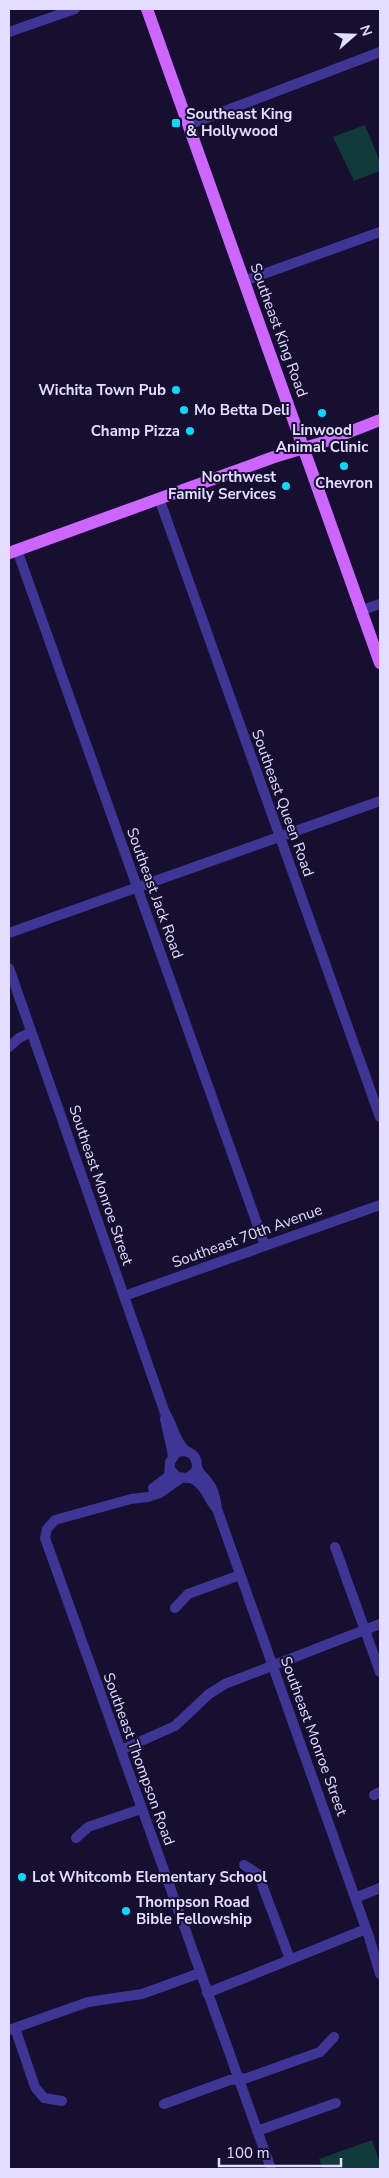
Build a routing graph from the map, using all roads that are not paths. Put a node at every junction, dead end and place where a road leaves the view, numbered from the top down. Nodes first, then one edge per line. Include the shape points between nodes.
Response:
1 (75, 9) edge
2 (147, 9) edge
3 (9, 32) edge
4 (380, 52) edge
5 (188, 124) junction
6 (380, 232) edge
7 (244, 281) junction
8 (380, 420) edge
9 (304, 448) junction
10 (159, 498) junction
11 (13, 552) edge
12 (380, 604) edge
13 (362, 610) junction
14 (380, 663) edge
15 (380, 801) edge
16 (279, 838) junction
17 (137, 887) junction
18 (9, 933) edge
19 (9, 968) edge
20 (31, 1032) junction
21 (9, 1047) edge
22 (380, 1117) edge
23 (380, 1205) edge
24 (265, 1246) junction
25 (124, 1296) junction
26 (165, 1413) junction
27 (186, 1451) junction
28 (173, 1456) junction
29 (197, 1467) junction
30 (170, 1469) junction
31 (184, 1478) junction
32 (131, 1499) junction
33 (217, 1509) junction
34 (335, 1547) dead end
35 (240, 1575) junction
36 (175, 1608) dead end
37 (380, 1624) edge
38 (364, 1631) junction
39 (273, 1666) junction
40 (380, 1672) edge
41 (121, 1750) junction
42 (141, 1808) junction
43 (76, 1838) dead end
44 (244, 1865) dead end
45 (380, 1888) edge
46 (355, 1898) junction
47 (366, 1929) junction
48 (290, 1959) junction
49 (200, 1973) junction
50 (380, 1974) edge
51 (207, 1992) junction
52 (12, 2029) edge
53 (334, 2036) dead end
54 (238, 2079) junction
55 (62, 2101) dead end
56 (336, 2103) dead end
57 (164, 2104) dead end
58 (257, 2131) junction
59 (271, 2169) edge

1 - 3 street
2 - 5 main road, Southeast King Road
4 - 5 street
5 - 7 main road, Southeast King Road
6 - 7 street
7 - 9 main road, Southeast King Road
8 - 9 main road
9 - 10 main road
9 - 13 main road, Southeast King Road
10 - 11 main road
10 - 16 street, Southeast Queen Road
11 - 17 street, Southeast Jack Road
12 - 13 street
13 - 14 main road, Southeast King Road
15 - 16 street
16 - 17 street
16 - 22 street, Southeast Queen Road
17 - 18 street
17 - 24 street, Southeast Jack Road
19 - 20 street, Southeast Monroe Street
20 - 21 street
20 - 25 street, Southeast Monroe Street
23 - 24 street, Southeast 70th Avenue
24 - 25 street, Southeast 70th Avenue
25 - 26 street, Southeast Monroe Street
26 - 27 street, Southeast Monroe Street
26 - 28 street, Southeast Monroe Street
27 - 28 street
27 - 29 street via 195,1457
28 - 30 street
29 - 31 street via 194,1474
29 - 33 street, Southeast Monroe Street via 213,1491
30 - 31 street via 174,1475
30 - 32 street via 169,1476 160,1484
31 - 32 street via 156,1494
31 - 33 street, Southeast Monroe Street via 195,1479 201,1484
32 - 41 street, Southeast Thompson Road via 52,1522 45,1538
33 - 35 street, Southeast Monroe Street
34 - 38 street
35 - 36 street via 188,1594
35 - 39 street, Southeast Monroe Street
37 - 38 street
38 - 39 street
38 - 40 street
39 - 41 street via 216,1688 175,1726
39 - 46 street, Southeast Monroe Street
41 - 42 street, Southeast Thompson Road
42 - 43 street via 88,1827
42 - 49 street, Southeast Thompson Road
44 - 48 street via 258,1874
45 - 46 street
46 - 47 street, Southeast Monroe Street
47 - 48 street
47 - 50 street, Southeast Monroe Street
48 - 51 street
49 - 51 street, Southeast Thompson Road
49 - 52 street via 142,1994 88,2002
51 - 54 street, Southeast Thompson Road
52 - 55 street via 35,2087 44,2098
53 - 54 street via 320,2052
54 - 57 street
54 - 58 street, Southeast Thompson Road
56 - 58 street
58 - 59 street, Southeast Thompson Road

